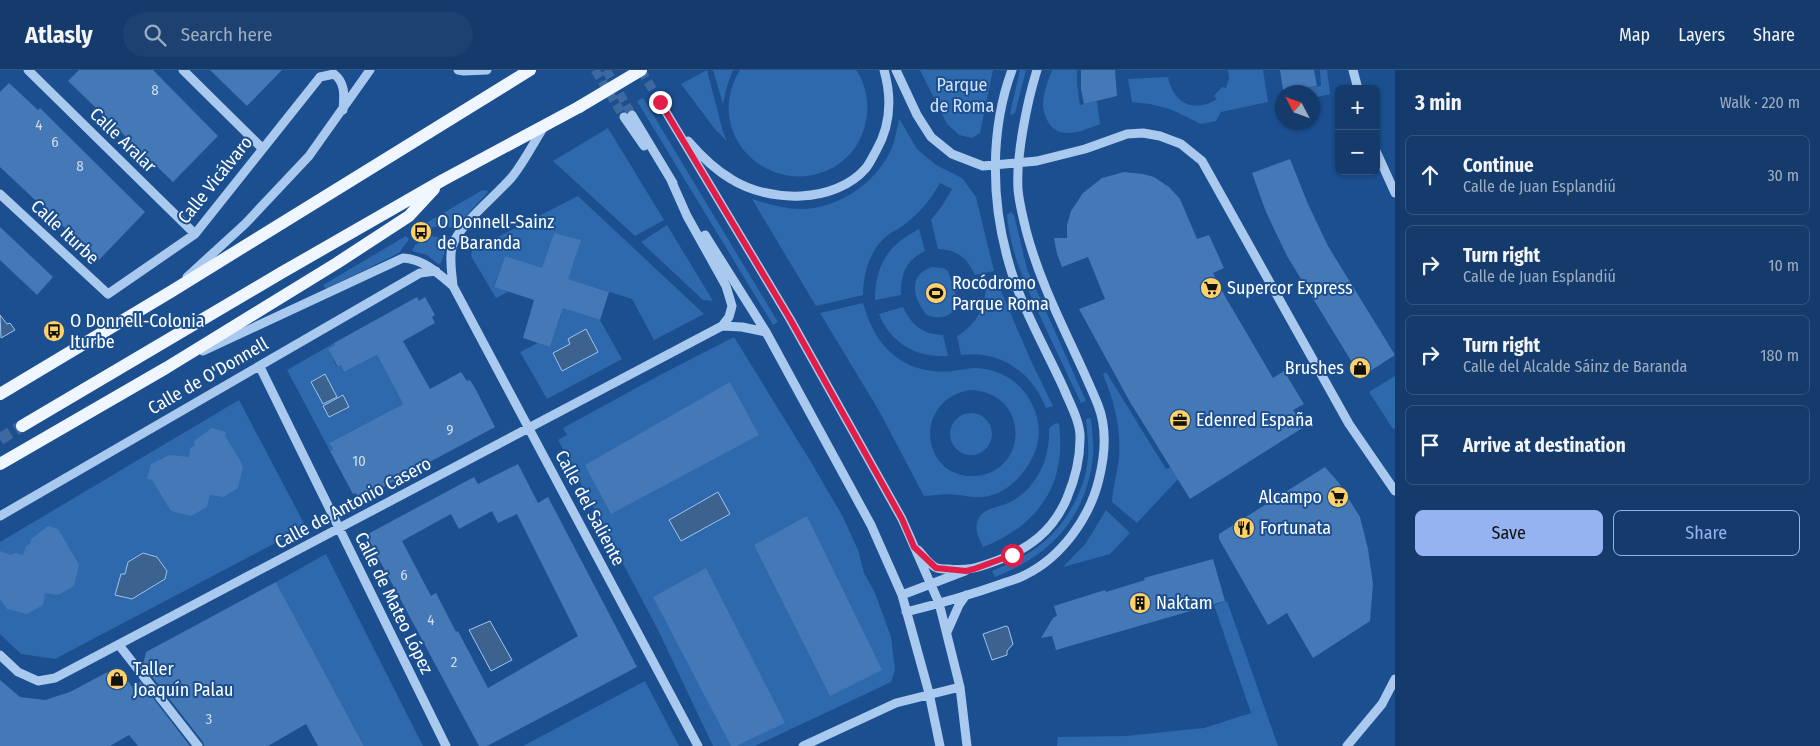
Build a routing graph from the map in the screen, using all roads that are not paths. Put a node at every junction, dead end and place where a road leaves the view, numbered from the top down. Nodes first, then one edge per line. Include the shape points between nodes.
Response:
1 (28, 70) edge
2 (183, 70) edge
3 (370, 70) edge
4 (458, 70) edge
5 (488, 70) edge
6 (530, 70) edge
7 (641, 70) edge
8 (884, 70) edge
9 (896, 70) edge
10 (1012, 70) edge
11 (1037, 70) edge
12 (1353, 70) edge
13 (335, 72) edge
14 (1357, 85) edge
15 (343, 110) junction
16 (628, 116) tunnel mouth
17 (543, 128) junction
18 (260, 145) junction
19 (1380, 160) edge
20 (1020, 162) junction
21 (996, 164) junction
22 (443, 180) junction
23 (670, 180) junction
24 (1395, 193) edge
25 (0, 194) edge
26 (192, 231) junction
27 (436, 271) junction
28 (453, 286) junction
29 (172, 291) junction
30 (108, 294) joint
31 (722, 326) junction
32 (766, 332) junction
33 (260, 367) junction
34 (166, 368) junction
35 (0, 394) edge
36 (22, 426) tunnel mouth
37 (528, 427) junction
38 (0, 464) edge
39 (1395, 491) edge
40 (0, 516) edge
41 (339, 529) junction
42 (914, 547) junction
43 (966, 571) junction
44 (931, 585) junction
45 (902, 595) junction
46 (966, 595) junction
47 (939, 603) junction
48 (906, 612) junction
49 (947, 632) junction
50 (119, 645) junction
51 (0, 655) edge
52 (1395, 679) edge
53 (960, 687) junction
54 (929, 693) junction
55 (198, 746) edge
56 (446, 746) edge
57 (698, 746) edge
58 (803, 746) edge
59 (940, 746) edge
60 (967, 746) edge
61 (1347, 746) edge

1 - 26 street, Calle Aralar
2 - 18 street
3 - 15 street
4 - 5 street
6 - 29 main road
7 - 17 main road, Calle de O'Donnell, bridge
8 - 42 street via 890,110 882,140 866,168 847,184 808,196 768,192 732,180 698,152 660,102 790,319 902,519
9 - 21 street via 931,137 952,154 983,166
10 - 21 street via 1001,107
11 - 20 street
12 - 14 street
13 - 15 street, Calle Vicálvaro via 344,89
13 - 18 street, Calle Vicálvaro via 320,77
15 - 29 street via 309,156 245,224
16 - 23 street
17 - 22 main road, Calle de O'Donnell
17 - 28 street, Calle de O'Donnell via 514,175 457,237 450,257
18 - 26 street, Calle Vicálvaro
19 - 24 street
20 - 21 street
20 - 39 street via 1037,161 1127,134 1143,133 1181,144 1202,161 1349,424
20 - 46 street via 1018,189 1030,247 1098,407 1105,437 1104,462 1096,495 1063,546 1026,575
21 - 43 street via 999,225 1008,262 1074,412 1081,437 1076,475 1061,510 1042,536 1012,555
22 - 34 main road, Calle de O'Donnell via 409,216
22 - 36 main road, Calle de O'Donnell
23 - 31 street via 726,286 732,306
23 - 32 street
25 - 30 street, Calle Iturbe
26 - 30 street, Calle Vicálvaro
27 - 28 street, Calle de O'Donnell
27 - 33 street, Calle de O'Donnell via 420,273
27 - 34 street, Calle de O'Donnell via 414,259 402,258
28 - 37 street, Calle del Saliente
29 - 35 main road
31 - 32 street
31 - 37 street, Calle de Antonio Casero
32 - 45 street via 871,525
33 - 40 street, Calle de O'Donnell
33 - 41 street, Calle de Mateo López
34 - 38 main road, Calle de O'Donnell
37 - 41 street, Calle de Antonio Casero
37 - 57 street, Calle del Saliente
41 - 50 street, Calle de Antonio Casero
41 - 56 street, Calle de Mateo López
42 - 43 street via 936,568
42 - 44 street
43 - 44 street
44 - 45 street
44 - 47 street
45 - 48 street
46 - 47 street
46 - 49 street
47 - 48 street
47 - 49 street
48 - 54 street
49 - 53 street
50 - 51 street, Calle de Antonio Casero via 55,678 38,681 18,672
50 - 55 street
52 - 61 street via 1382,704
53 - 54 street
53 - 60 street
54 - 58 street via 896,703
54 - 59 street

